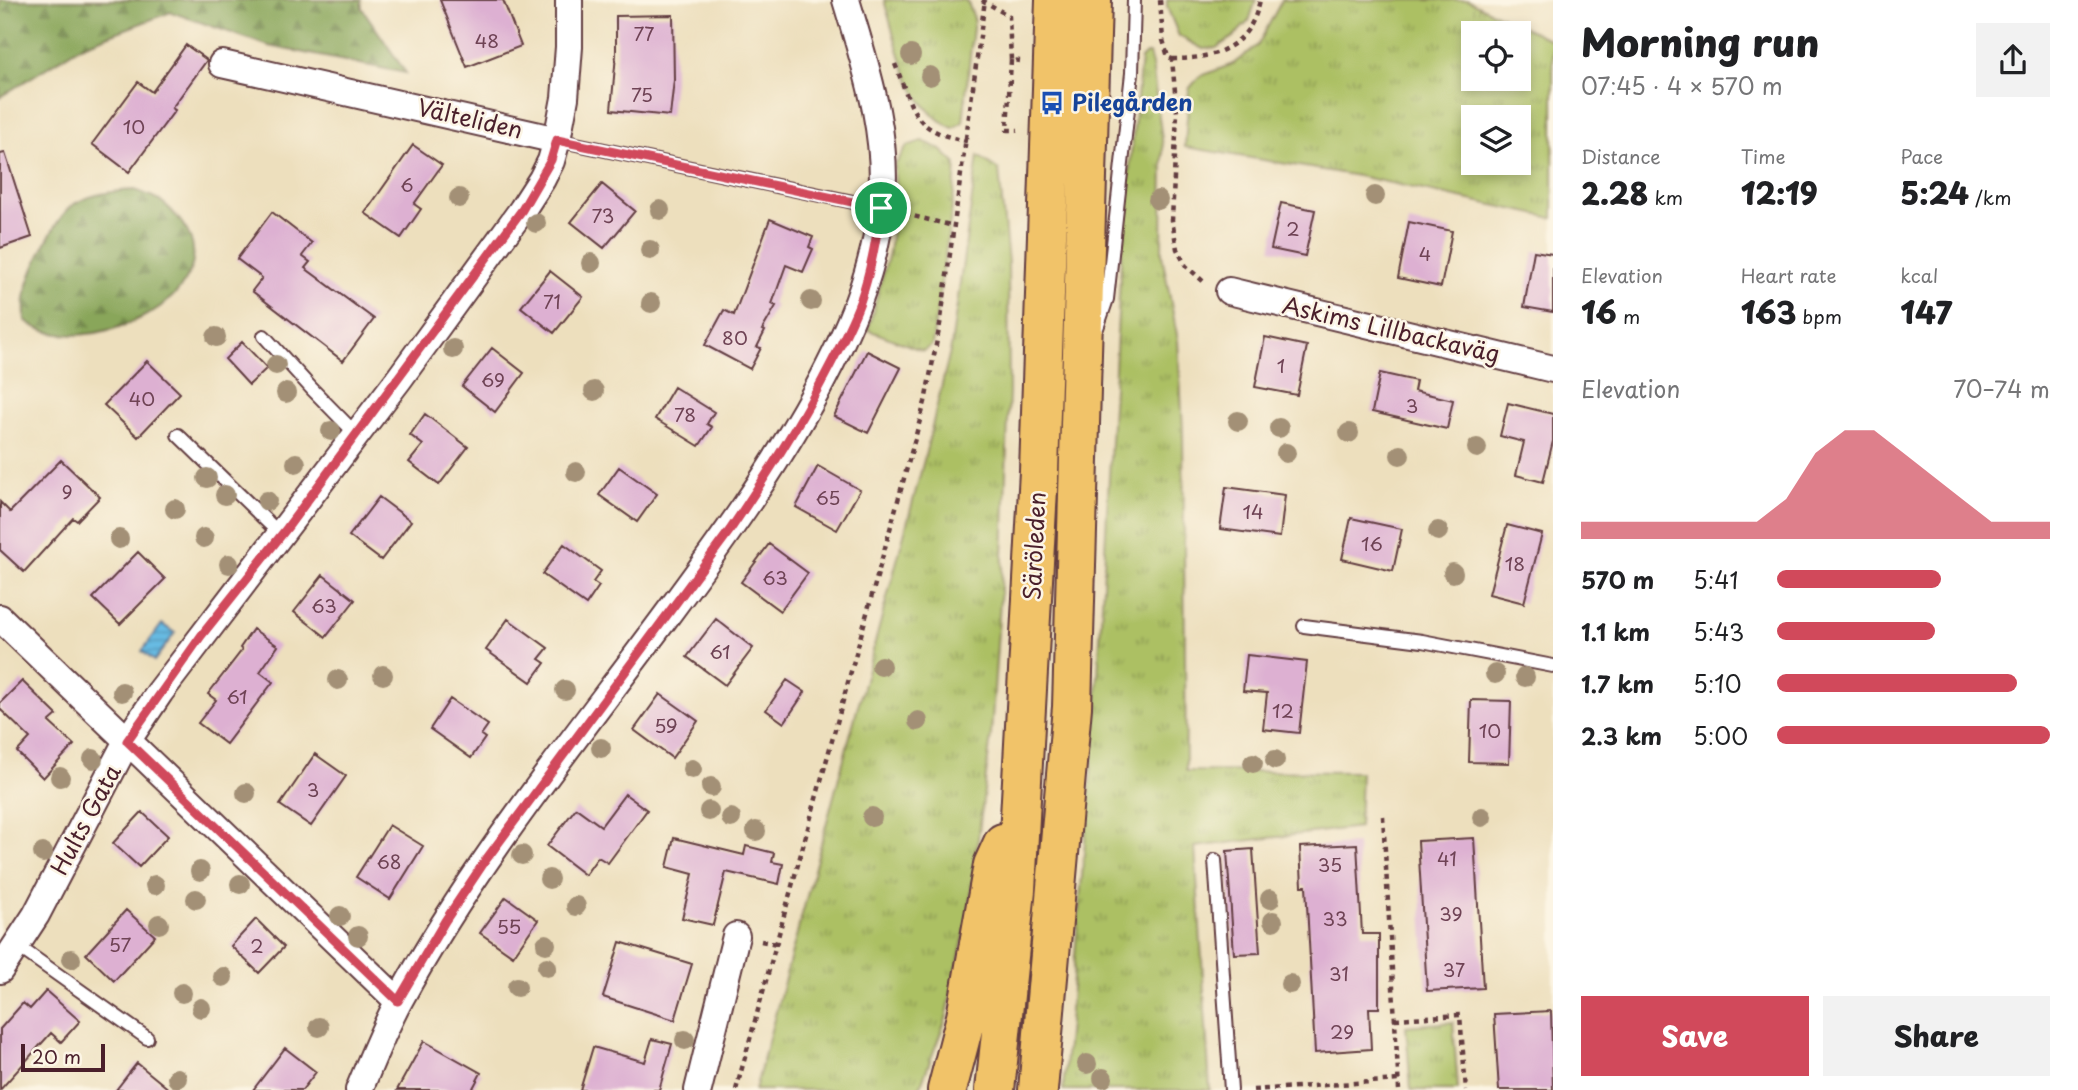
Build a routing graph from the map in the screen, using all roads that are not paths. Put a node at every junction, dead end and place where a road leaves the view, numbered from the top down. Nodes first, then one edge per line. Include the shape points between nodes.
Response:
1 (569, 0) edge
2 (846, 0) edge
3 (1055, 0) edge
4 (1092, 0) edge
5 (1134, 0) edge
6 (222, 64) dead end
7 (557, 140) junction
8 (892, 211) junction
9 (1229, 291) road end
10 (264, 336) dead end
11 (1082, 368) junction
12 (1553, 369) edge
13 (178, 435) dead end
14 (357, 435) junction
15 (281, 535) junction
16 (0, 618) edge
17 (1304, 626) dead end
18 (1553, 666) edge
19 (127, 741) junction
20 (1020, 803) junction
21 (1215, 860) dead end
22 (736, 936) dead end
23 (16, 945) junction
24 (0, 970) edge
25 (398, 1001) junction
26 (146, 1038) dead end
27 (359, 1090) edge
28 (698, 1090) edge
29 (947, 1090) edge
30 (995, 1090) edge
31 (1038, 1090) edge
32 (1231, 1090) edge

1 - 7 street, Hults Gata via 565,98
2 - 8 street via 875,108
3 - 20 main road, Säröleden via 1039,471
4 - 11 main road, Säröleden
5 - 11 lane via 1132,73 1107,299
6 - 7 street, Välteliden
7 - 8 lane, Välteliden
7 - 14 street, Hults Gata via 547,170 522,210
8 - 25 street via 844,340 795,431 730,530 485,861
9 - 12 street, Askims Lillbackaväg
10 - 14 lane
11 - 31 main road, Säröleden via 1072,707
13 - 15 lane
14 - 15 street, Hults Gata
15 - 19 street, Hults Gata via 201,636
16 - 19 street
17 - 18 lane via 1422,641
19 - 23 street, Hults Gata
19 - 25 street
20 - 29 main road via 993,865 966,1017
20 - 30 main road, Säröleden via 1016,890
21 - 32 lane
22 - 28 street
23 - 24 street, Hults Gata
23 - 26 lane
25 - 27 street

